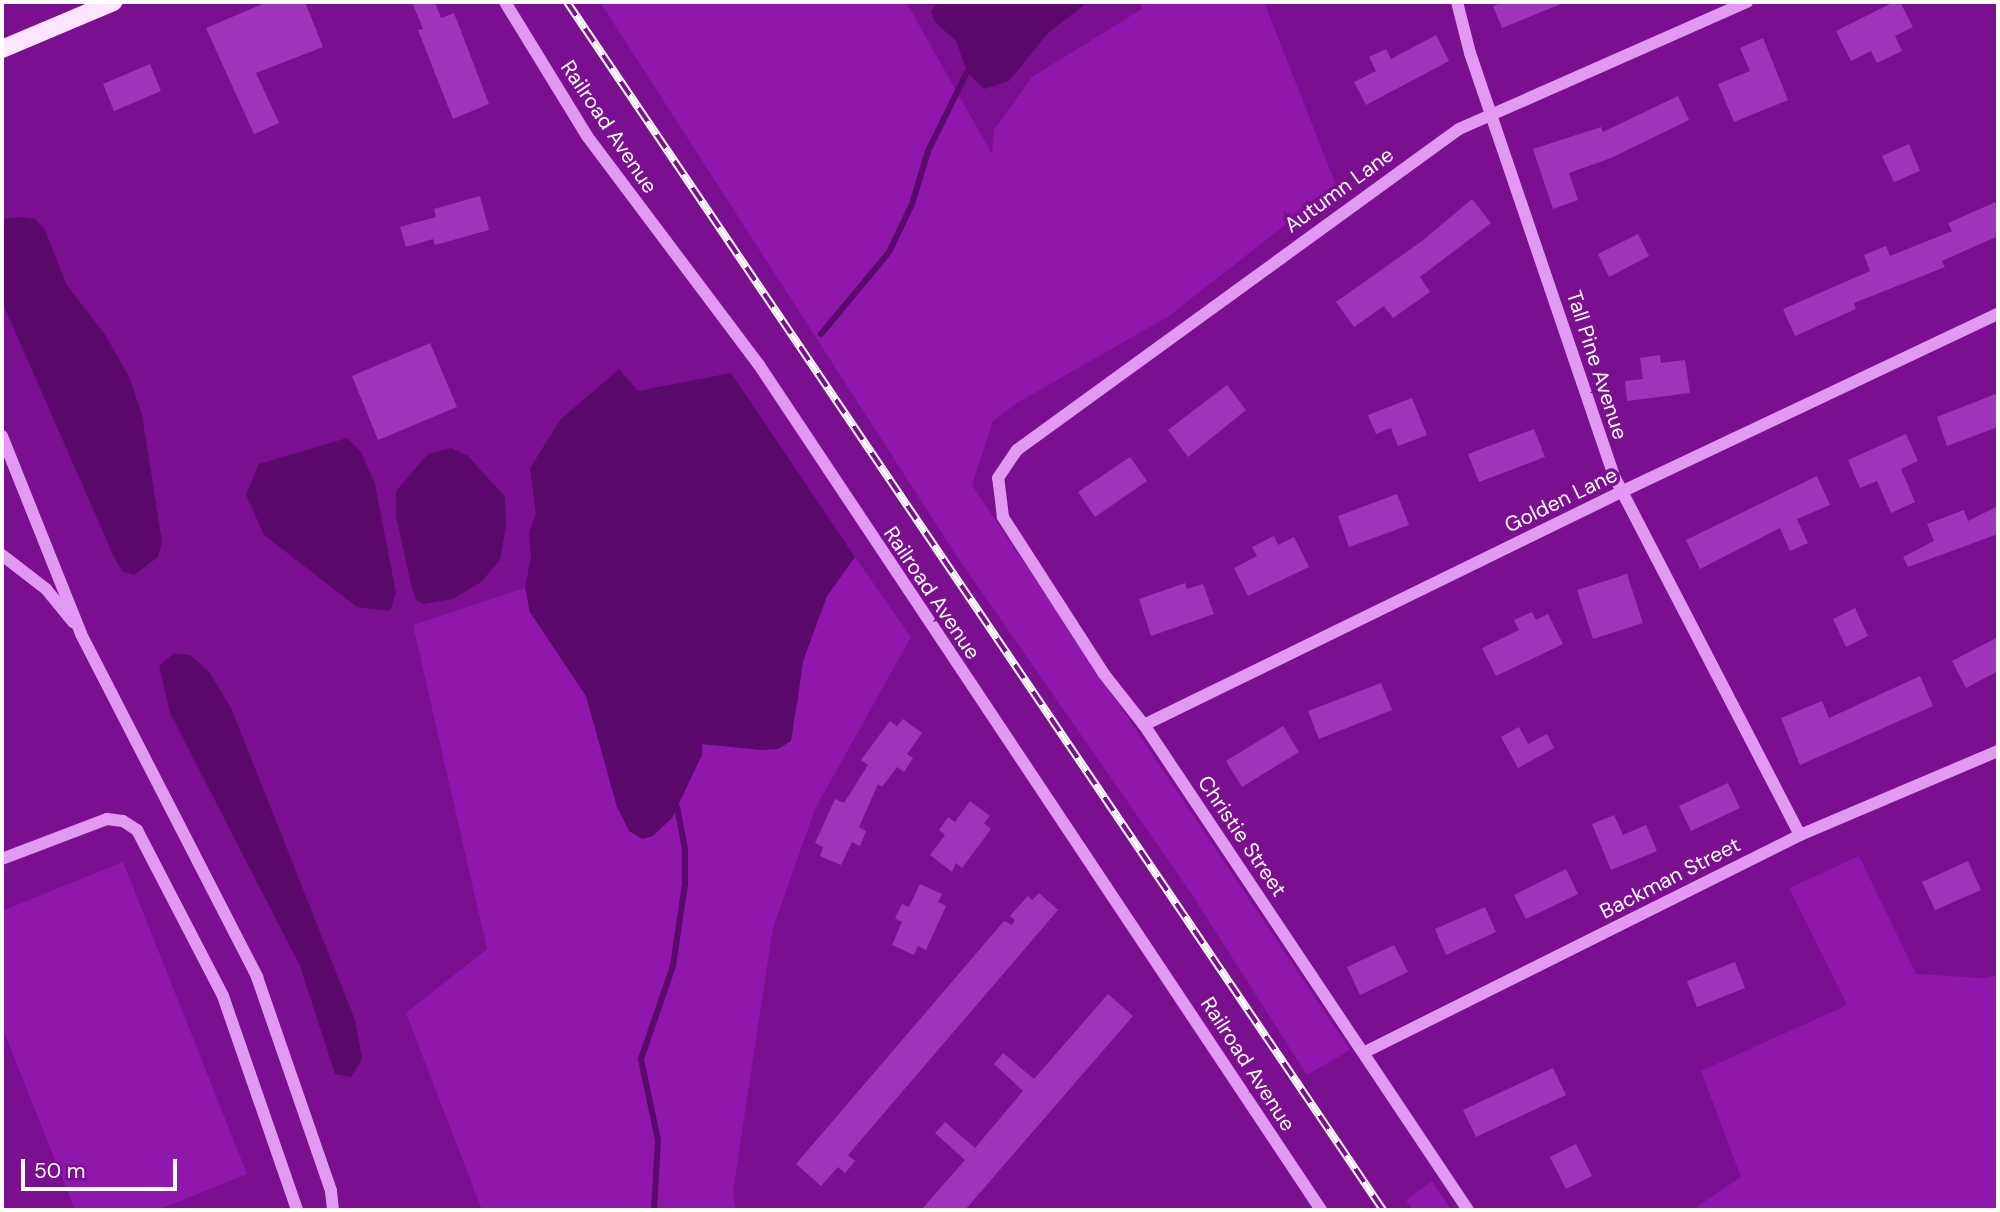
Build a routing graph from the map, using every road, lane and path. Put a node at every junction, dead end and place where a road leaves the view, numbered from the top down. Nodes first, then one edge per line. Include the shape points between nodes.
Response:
1 (113, 2) edge
2 (505, 2) edge
3 (1457, 2) edge
4 (1747, 2) edge
5 (2, 49) edge
6 (1492, 111) junction
7 (1998, 314) edge
8 (2, 436) edge
9 (999, 478) joint
10 (1621, 492) junction
11 (2, 555) edge
12 (81, 634) junction
13 (1144, 725) junction
14 (1998, 751) edge
15 (1800, 835) junction
16 (2, 859) edge
17 (1365, 1052) junction
18 (297, 1210) edge
19 (334, 1210) edge
20 (1321, 1210) edge
21 (1468, 1210) edge

1 - 5 main road
2 - 20 street, Railroad Avenue via 587,136 759,365
3 - 6 street, Tall Pine Avenue
4 - 6 street, Autumn Lane
6 - 9 street, Autumn Lane via 1427,150 1017,450
6 - 10 street, Tall Pine Avenue
7 - 10 street, Golden Lane
8 - 12 street
9 - 13 street, Christie Street via 1003,517 1104,674
10 - 13 street, Golden Lane
10 - 15 street, Tall Pine Avenue
11 - 12 street via 46,589
12 - 19 street via 257,976
13 - 17 street, Christie Street
14 - 15 street, Backman Street
15 - 17 street, Backman Street
16 - 18 street via 107,819 137,830 220,990
17 - 21 street, Christie Street

